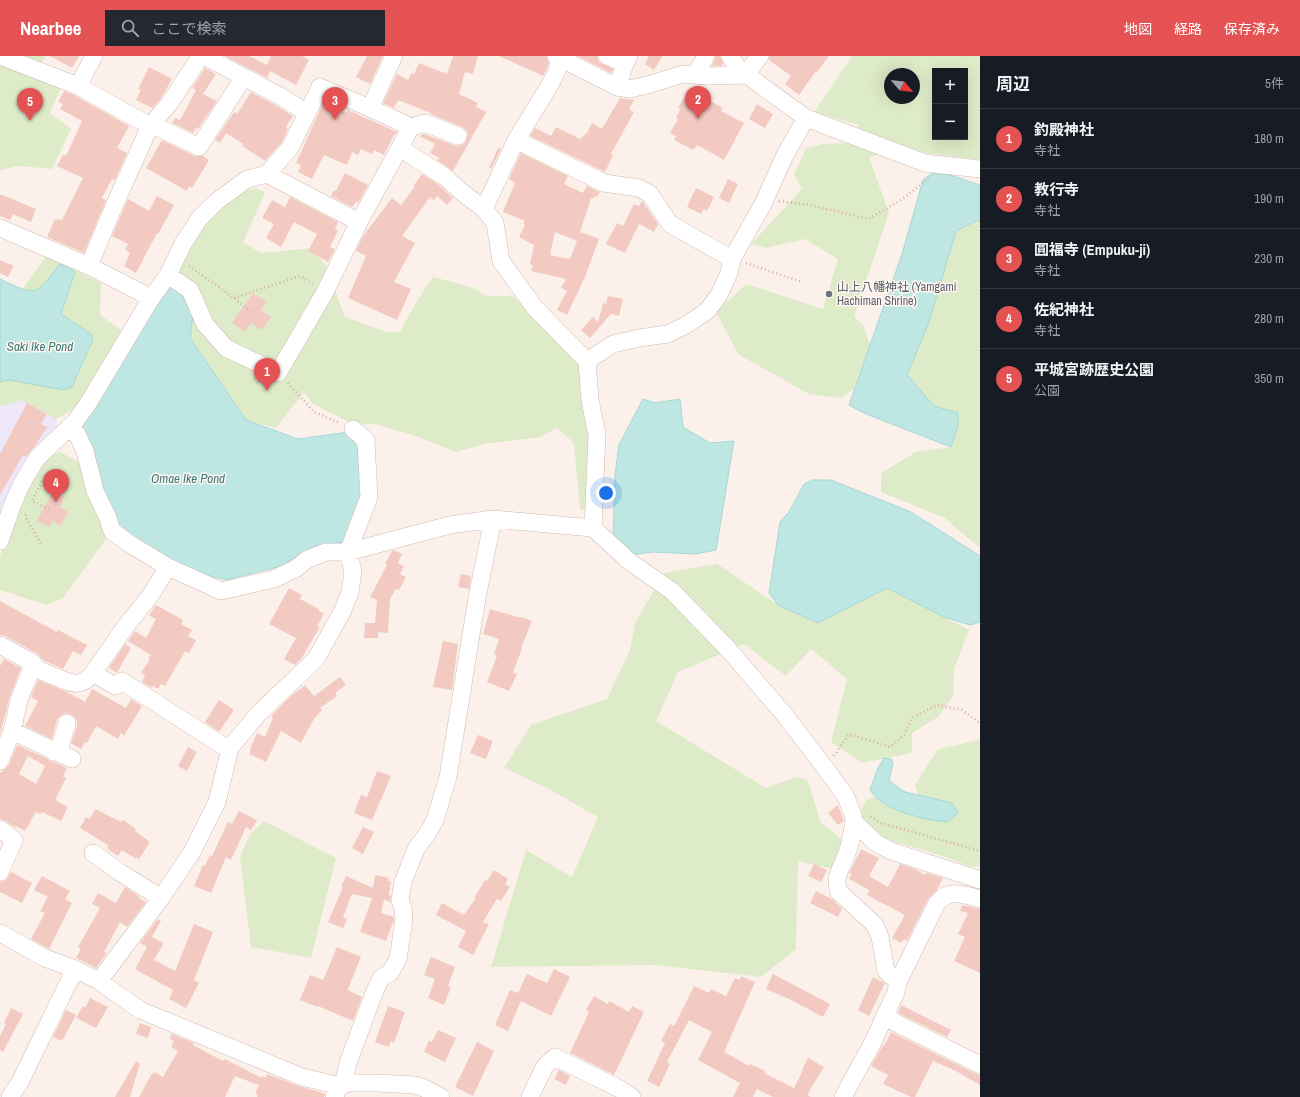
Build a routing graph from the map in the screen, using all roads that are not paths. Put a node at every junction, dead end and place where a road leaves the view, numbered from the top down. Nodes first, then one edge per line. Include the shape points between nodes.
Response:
1 (0, 56) edge
2 (94, 56) edge
3 (203, 56) edge
4 (394, 56) edge
5 (558, 56) edge
6 (607, 56) edge
7 (706, 56) edge
8 (730, 56) edge
9 (760, 56) edge
10 (627, 60) edge
11 (695, 75) junction
12 (747, 75) junction
13 (244, 78) junction
14 (78, 86) junction
15 (617, 87) junction
16 (370, 108) junction
17 (307, 113) junction
18 (806, 118) junction
19 (150, 125) junction
20 (411, 127) junction
21 (458, 136) dead end
22 (516, 140) junction
23 (400, 148) junction
24 (980, 169) edge
25 (267, 174) junction
26 (484, 210) junction
27 (359, 222) junction
28 (0, 228) edge
29 (732, 259) junction
30 (89, 266) junction
31 (168, 275) junction
32 (150, 300) junction
33 (587, 361) junction
34 (353, 429) road end
35 (67, 430) junction
36 (493, 519) junction
37 (593, 528) junction
38 (0, 541) edge
39 (348, 552) junction
40 (168, 567) junction
41 (0, 645) edge
42 (32, 667) junction
43 (93, 673) junction
44 (67, 723) dead end
45 (6, 738) edge
46 (229, 749) junction
47 (54, 752) junction
48 (72, 759) dead end
49 (0, 761) edge
50 (862, 818) junction
51 (0, 829) edge
52 (93, 853) dead end
53 (0, 872) edge
54 (980, 880) edge
55 (161, 898) junction
56 (980, 899) edge
57 (0, 933) edge
58 (76, 969) junction
59 (99, 981) junction
60 (898, 982) junction
61 (884, 1017) junction
62 (980, 1065) edge
63 (337, 1091) edge
64 (10, 1097) edge
65 (441, 1097) edge
66 (530, 1097) edge
67 (632, 1097) edge
68 (843, 1097) edge

1 - 14 street
2 - 14 street
3 - 13 street
3 - 19 street via 169,104
4 - 16 street
5 - 15 street
5 - 22 street via 557,71 551,84
6 - 10 street
7 - 11 street
8 - 12 street via 737,67
9 - 12 street
10 - 15 street
11 - 12 street
11 - 15 street via 683,74 630,89
12 - 18 street
13 - 17 street
13 - 19 street via 199,148
14 - 19 street
16 - 17 street via 320,87
16 - 20 street
17 - 25 street via 290,148
18 - 24 street via 926,163
18 - 29 street
19 - 30 street
20 - 21 street via 425,123
20 - 23 street
22 - 26 street
22 - 29 street via 604,183 639,188 650,194 670,224
23 - 26 street via 445,177
23 - 27 street
25 - 27 street
25 - 31 street via 247,179 199,219
26 - 33 street via 495,223 502,261 535,308
27 - 31 street via 325,292 278,373 226,348 206,324 190,290
28 - 30 street
29 - 33 street via 719,295 707,311 668,334 612,344
30 - 32 street via 140,292
31 - 32 street
32 - 35 street via 89,402
33 - 37 street via 590,400 597,435
34 - 39 street via 366,440 369,497
35 - 38 street via 37,458 21,485
35 - 40 street via 76,434 85,451 95,492 112,531
36 - 37 street
36 - 39 street via 450,525
36 - 63 street via 477,598 448,777 435,820 416,849 403,882 400,900 404,920 398,959 390,973 381,978 374,993 345,1077
37 - 50 street via 630,562 672,591 690,609 783,713 846,797 853,815
39 - 40 street via 326,552 308,559 295,569 274,579 221,591
39 - 46 street via 353,571 350,592 316,659 259,713
40 - 43 street via 150,596
41 - 42 street via 33,663
42 - 43 street via 73,684 85,682
42 - 45 street
43 - 46 street via 115,686 122,680
44 - 47 street via 60,747
45 - 47 street
45 - 49 street
46 - 55 street via 217,802 192,852
47 - 48 street
50 - 54 street via 876,843 891,851
50 - 60 street via 836,885 839,892 875,924 886,971
51 - 53 street via 14,840
52 - 55 street
55 - 59 street
56 - 60 street via 954,893 940,900
57 - 58 street via 45,958
58 - 59 street
58 - 64 street via 20,1082
59 - 63 street via 140,1010
60 - 61 street
61 - 62 street
61 - 68 street
63 - 65 street via 349,1083 414,1085
66 - 67 street via 545,1066 555,1057

